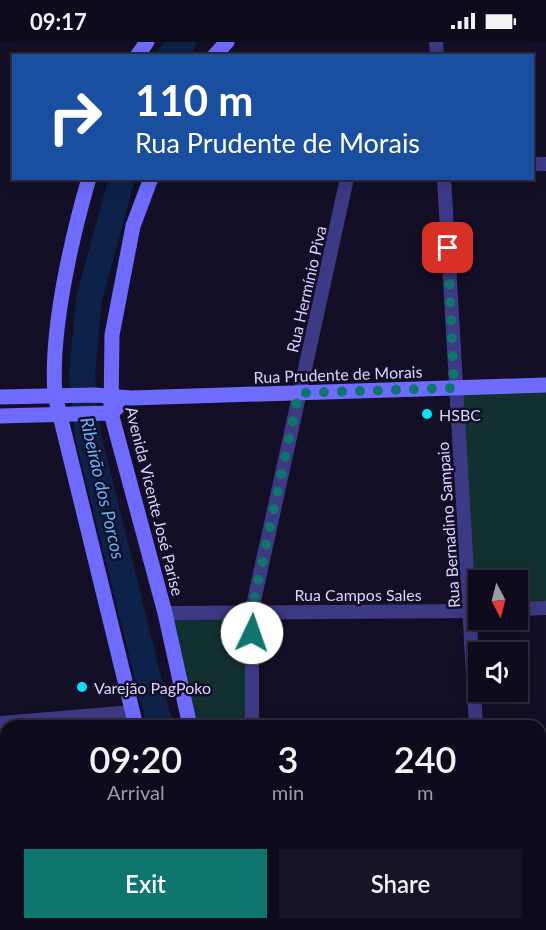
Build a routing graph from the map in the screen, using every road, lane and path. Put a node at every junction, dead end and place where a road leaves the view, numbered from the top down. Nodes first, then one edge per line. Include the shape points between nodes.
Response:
1 (227, 42) edge
2 (216, 54) edge
3 (88, 180) edge
4 (150, 180) edge
5 (347, 180) edge
6 (444, 180) edge
7 (546, 385) edge
8 (454, 388) junction
9 (299, 393) junction
10 (55, 395) junction
11 (113, 396) junction
12 (0, 397) edge
13 (131, 398) junction
14 (105, 413) junction
15 (62, 414) junction
16 (0, 416) edge
17 (470, 570) edge
18 (546, 608) edge
19 (528, 609) edge
20 (252, 610) junction
21 (468, 611) edge
22 (165, 613) junction
23 (474, 630) edge
24 (135, 719) edge
25 (101, 720) edge
26 (189, 720) edge
27 (252, 720) edge
28 (476, 720) edge

1 - 2 street
3 - 10 street via 55,343
4 - 11 street, Avenida Vicente José Parise via 133,226 112,335
5 - 9 street, Rua Hermínio Piva
6 - 8 street, Rua Bernadino Sampaio
7 - 8 street, Rua Prudente de Morais
8 - 9 street, Rua Prudente de Morais
8 - 17 street, Rua Bernadino Sampaio
9 - 13 street, Rua Prudente de Morais
9 - 20 street, Rua Hermínio Piva
10 - 11 street, Rua Prudente de Morais
10 - 12 street, Rua Prudente de Morais
10 - 15 street
11 - 13 street, Rua Prudente de Morais
11 - 14 street, Avenida Vicente José Parise
13 - 14 street
14 - 15 street
14 - 22 street, Avenida Vicente José Parise
15 - 16 street
15 - 24 street
18 - 19 street
20 - 21 street, Rua Campos Sales
20 - 22 street, Rua Campos Sales
20 - 27 street, Rua Hermínio Piva
22 - 26 street, Avenida Vicente José Parise
23 - 28 street, Rua Bernadino Sampaio
24 - 25 street

